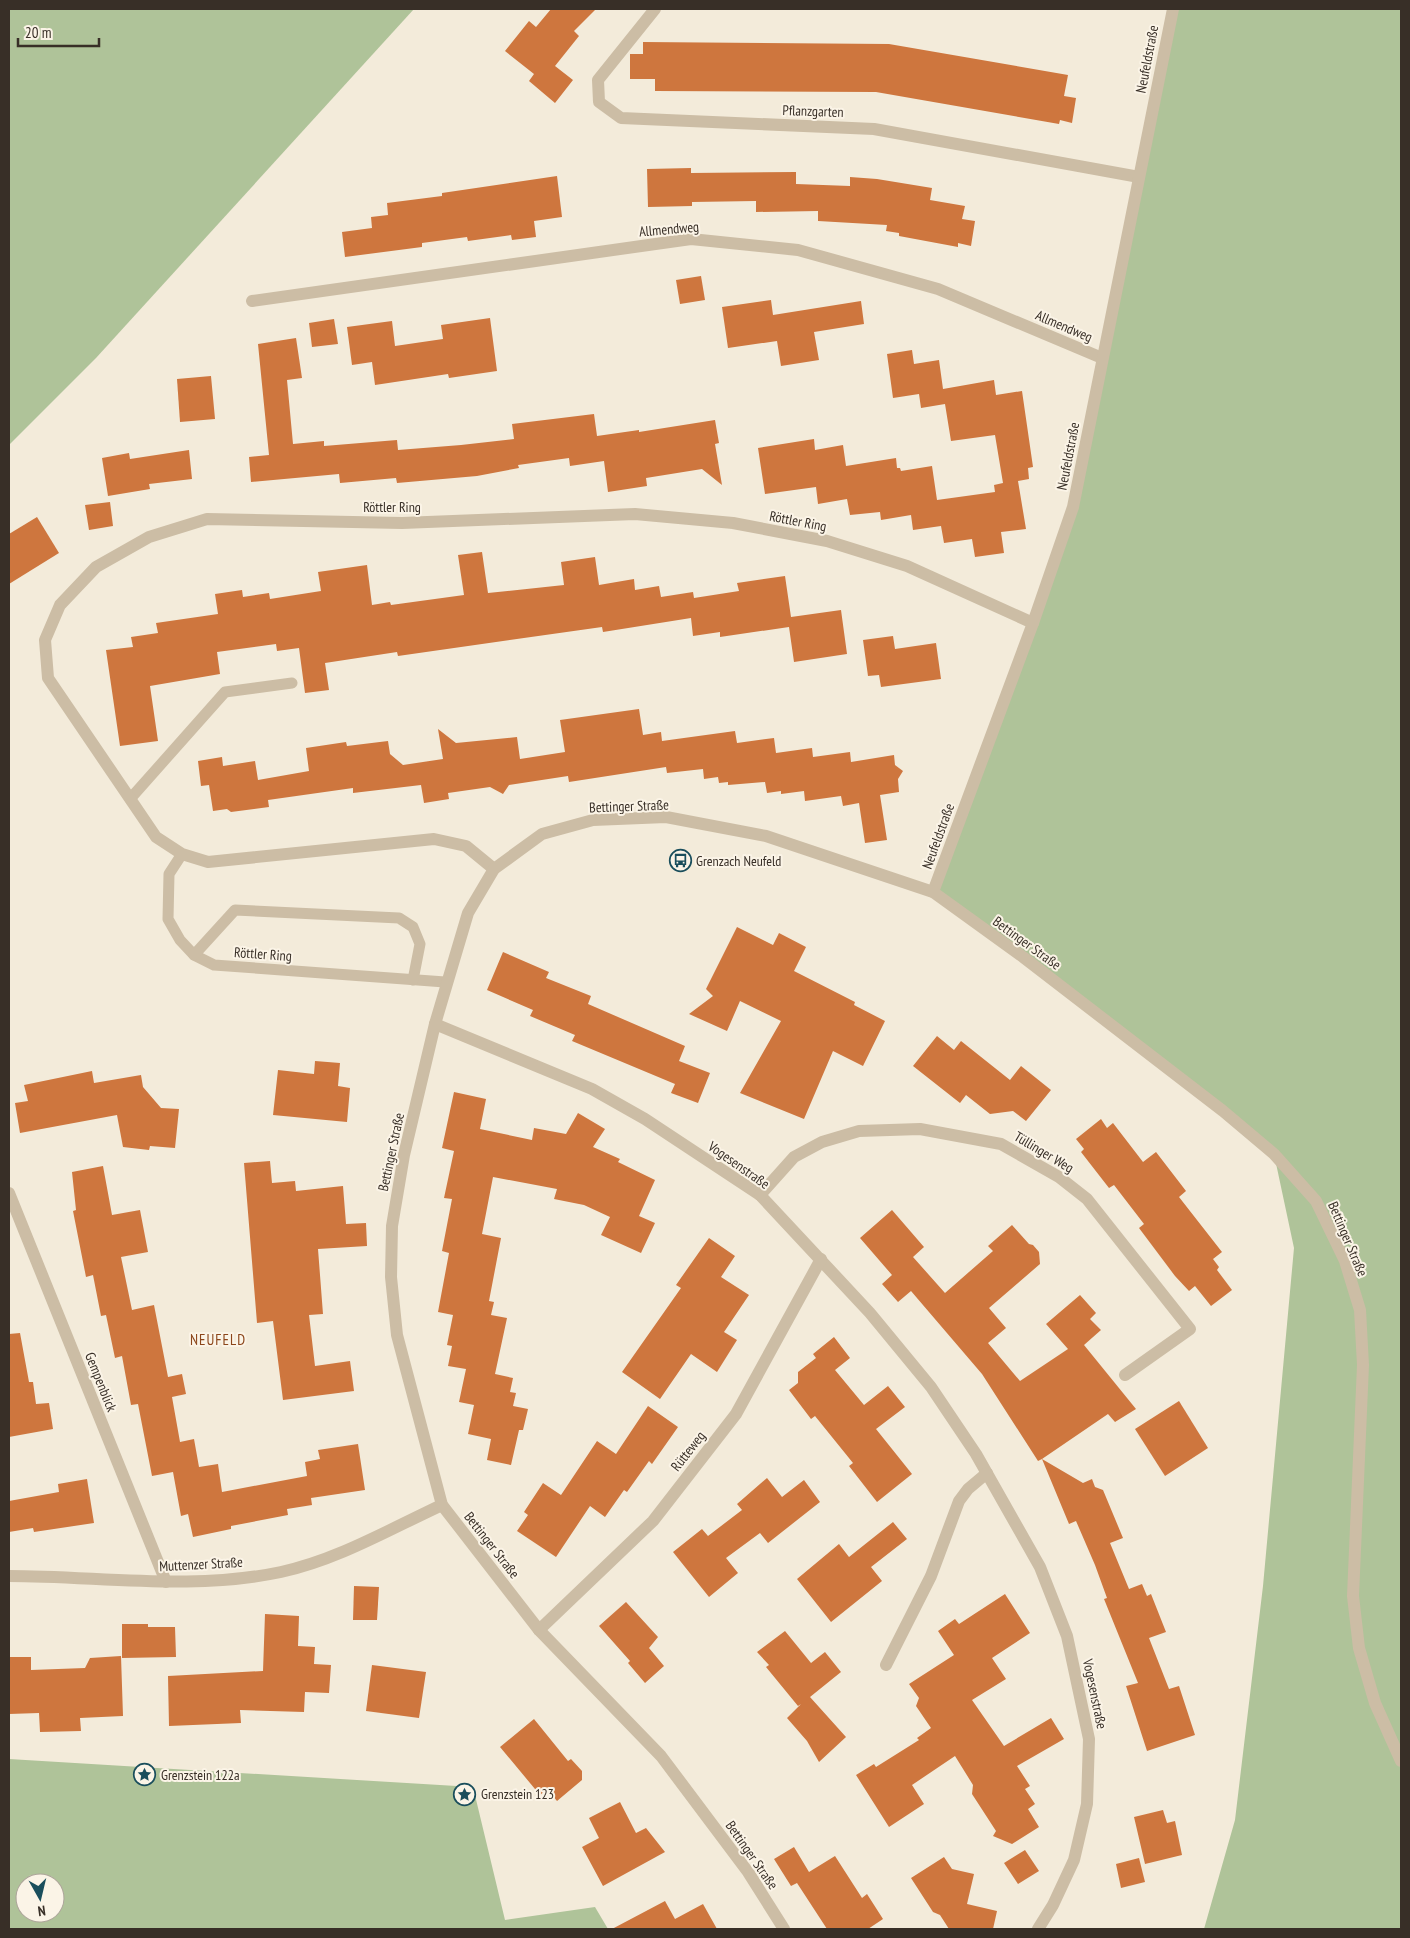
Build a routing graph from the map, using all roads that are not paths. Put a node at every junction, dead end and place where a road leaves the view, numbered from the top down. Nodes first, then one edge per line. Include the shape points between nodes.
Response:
1 (655, 9) edge
2 (1173, 9) edge
3 (1139, 177) junction
4 (252, 301) dead end
5 (1102, 358) junction
6 (1033, 623) junction
7 (292, 683) dead end
8 (130, 799) junction
9 (182, 854) junction
10 (494, 869) junction
11 (933, 892) junction
12 (194, 955) junction
13 (413, 980) junction
14 (445, 982) junction
15 (434, 1024) junction
16 (9, 1193) edge
17 (760, 1195) junction
18 (821, 1259) junction
19 (1125, 1375) dead end
20 (987, 1474) junction
21 (442, 1505) junction
22 (9, 1576) edge
23 (166, 1582) junction
24 (539, 1630) junction
25 (886, 1665) dead end
26 (1401, 1761) edge
27 (784, 1929) edge
28 (1038, 1929) edge

1 - 3 street, Pflanzgarten via 598,80 599,102 621,118 874,129
2 - 3 street, Neufeldstraße
3 - 5 street, Neufeldstraße
4 - 5 street, Allmendweg via 691,240 798,250 938,289
5 - 6 street, Neufeldstraße via 1073,507
6 - 8 street, Röttler Ring via 906,566 827,541 733,523 634,514 402,523 207,519 149,537 96,567 60,605 45,640 48,678
6 - 11 street, Neufeldstraße
7 - 8 lane via 224,692
8 - 9 street, Röttler Ring via 156,837
9 - 10 street, Röttler Ring via 208,862 434,839 466,846
9 - 12 lane, Röttler Ring via 169,874 168,919 180,940
10 - 11 street, Bettinger Straße via 542,834 593,820 666,817 766,836
10 - 14 street, Bettinger Straße via 468,913
11 - 26 street, Bettinger Straße via 1223,1111 1274,1154 1316,1201 1344,1261 1360,1310 1363,1365 1354,1596 1359,1648 1375,1702
12 - 13 lane, Röttler Ring via 214,965
12 - 13 lane via 235,910 399,918 414,927 420,944
13 - 14 lane, Röttler Ring
14 - 15 street, Bettinger Straße
15 - 17 street, Vogesenstraße via 592,1090 645,1119
15 - 21 street, Bettinger Straße via 393,1218 390,1277 397,1335
16 - 23 street, Gempenblick
17 - 18 street, Vogesenstraße
17 - 19 street, Tüllinger Weg via 794,1158 822,1142 858,1131 920,1129 1001,1144 1059,1177 1087,1199 1190,1329
18 - 20 street, Vogesenstraße via 931,1387
18 - 24 street, Rütteweg via 730,1422 654,1521
20 - 25 street via 968,1488 959,1501 931,1576
20 - 28 street, Vogesenstraße via 1040,1567 1067,1636 1089,1739 1087,1804 1074,1860
21 - 23 street, Muttenzer Straße via 340,1552 282,1572 228,1580
21 - 24 street, Bettinger Straße
22 - 23 street, Muttenzer Straße
24 - 27 street, Bettinger Straße via 661,1756 748,1872

